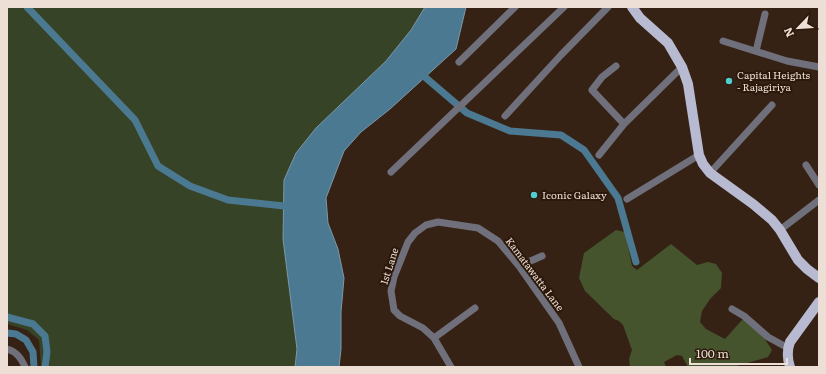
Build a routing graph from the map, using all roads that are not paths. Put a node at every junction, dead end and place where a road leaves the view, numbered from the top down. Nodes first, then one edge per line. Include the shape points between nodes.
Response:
1 (515, 7) edge
2 (564, 7) edge
3 (608, 7) edge
4 (632, 7) edge
5 (765, 14) dead end
6 (723, 41) dead end
7 (756, 51) junction
8 (459, 62) dead end
9 (616, 66) dead end
10 (682, 67) junction
11 (819, 67) edge
12 (772, 105) dead end
13 (505, 116) dead end
14 (624, 124) junction
15 (599, 155) dead end
16 (699, 155) junction
17 (806, 165) dead end
18 (391, 172) dead end
19 (710, 173) junction
20 (819, 185) edge
21 (627, 198) dead end
22 (819, 200) edge
23 (780, 230) junction
24 (408, 242) joint
25 (542, 256) dead end
26 (518, 266) junction
27 (819, 278) edge
28 (819, 302) edge
29 (475, 308) dead end
30 (732, 309) dead end
31 (434, 338) junction
32 (788, 348) junction
33 (7, 349) edge
34 (25, 367) edge
35 (451, 367) edge
36 (579, 367) edge
37 (790, 367) edge

1 - 8 street
2 - 18 street
3 - 13 street
4 - 10 main road via 640,18 668,43
5 - 7 street
6 - 7 street
7 - 11 street
9 - 14 street via 602,77 592,90
10 - 14 street
10 - 16 main road via 688,84
12 - 19 street
14 - 15 street
16 - 19 main road
16 - 21 street
17 - 20 street
19 - 23 main road via 753,204
22 - 23 street
23 - 27 main road via 798,260
24 - 26 street, Kamatawatta Lane via 426,225 438,222 478,228 498,240
24 - 31 street, 1st Lane via 391,291 394,310
25 - 26 street
26 - 36 street, Kamatawatta Lane via 559,323
28 - 32 main road
29 - 31 street
30 - 32 street via 768,337
31 - 35 street, 1st Lane
32 - 37 main road
33 - 34 street via 20,357

